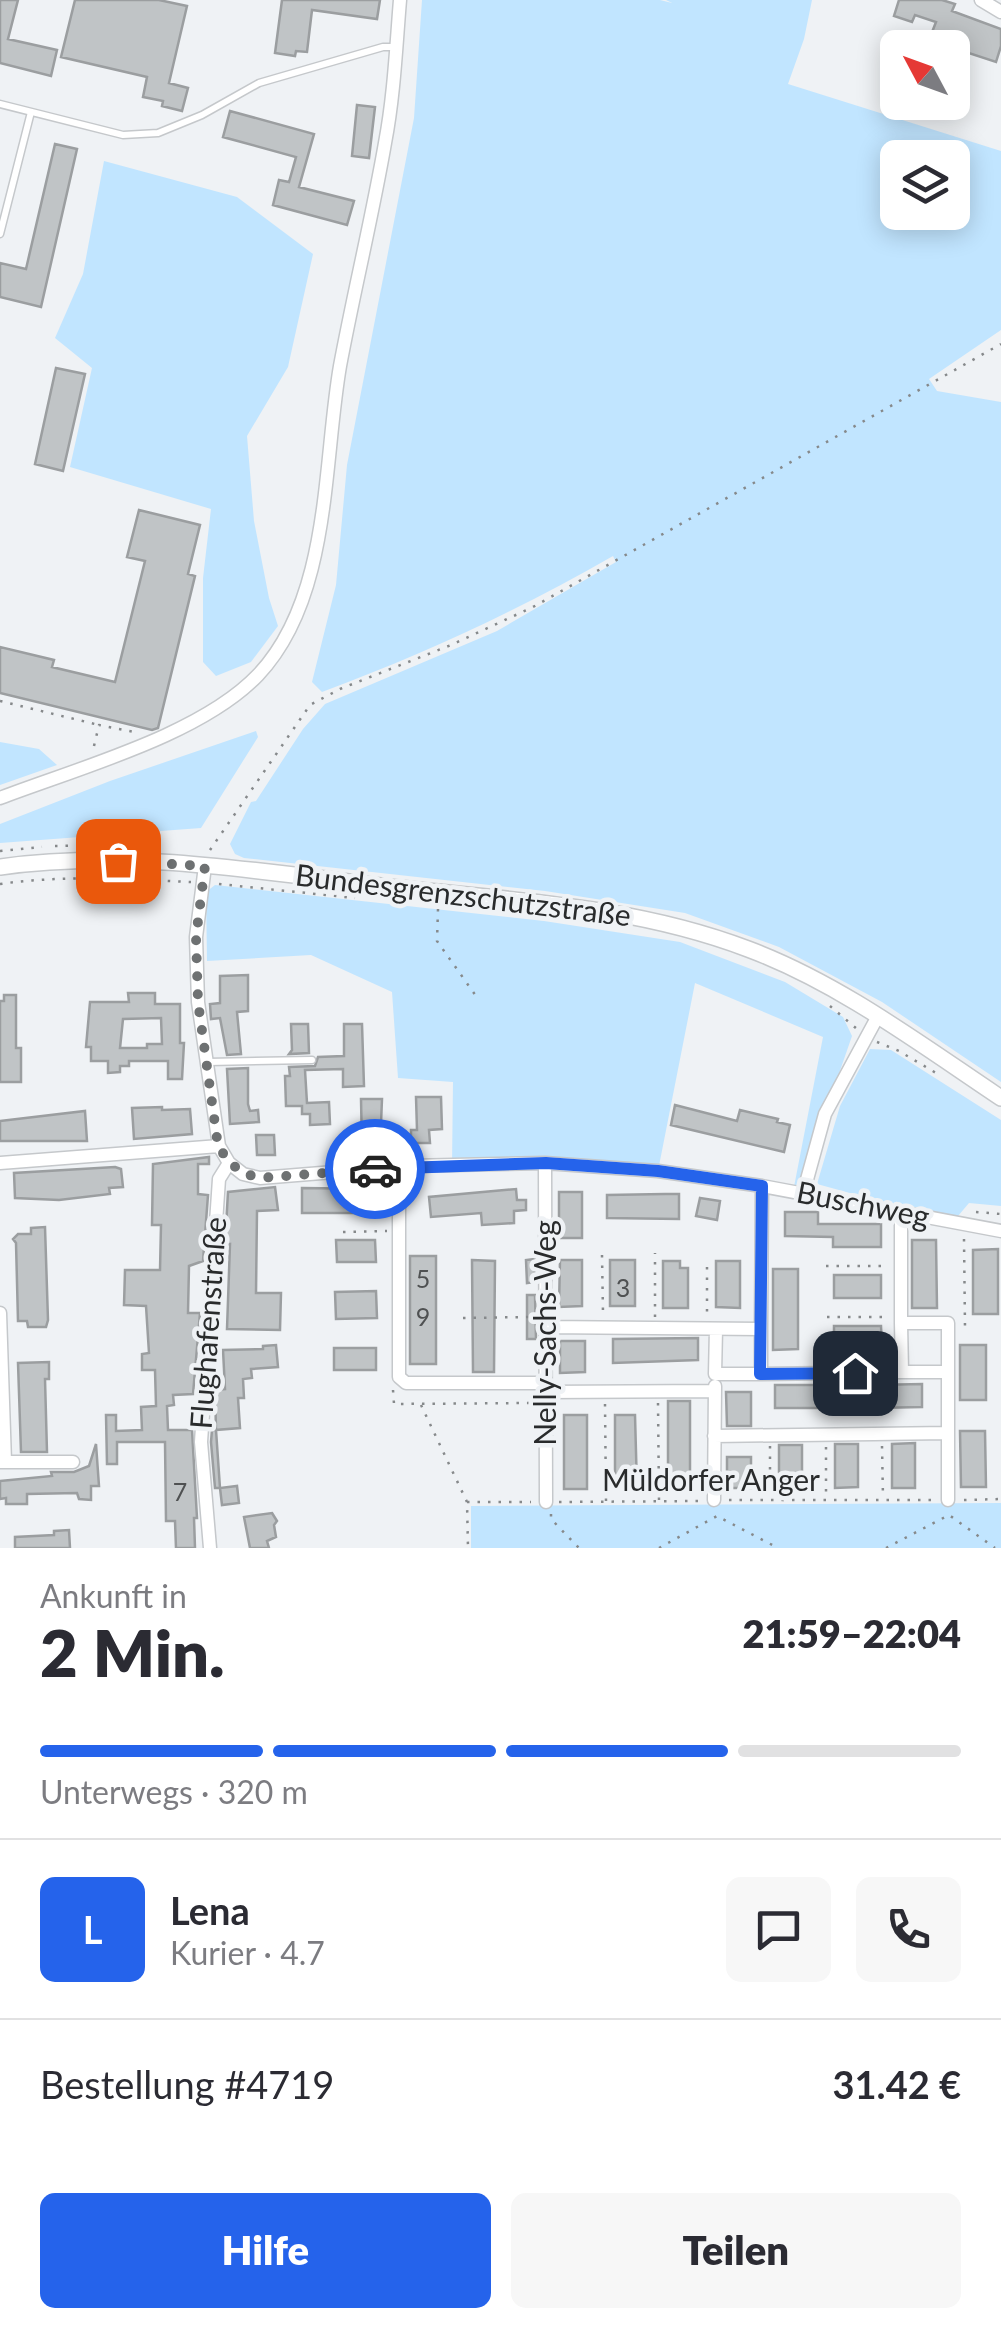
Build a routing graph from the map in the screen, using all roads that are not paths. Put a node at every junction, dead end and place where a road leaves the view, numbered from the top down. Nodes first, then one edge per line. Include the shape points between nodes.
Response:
1 (400, 0) edge
2 (981, 0) edge
3 (1001, 12) edge
4 (396, 47) junction
5 (0, 104) edge
6 (31, 112) junction
7 (0, 234) edge
8 (0, 798) edge
9 (0, 867) edge
10 (204, 874) junction
11 (878, 1016) junction
12 (312, 1060) dead end
13 (206, 1062) junction
14 (1001, 1098) edge
15 (218, 1146) junction
16 (0, 1162) edge
17 (229, 1163) junction
18 (546, 1163) junction
19 (400, 1167) junction
20 (762, 1186) junction
21 (803, 1194) junction
22 (901, 1212) junction
23 (1001, 1231) edge
24 (0, 1313) edge
25 (901, 1320) junction
26 (546, 1322) junction
27 (712, 1328) junction
28 (761, 1329) junction
29 (902, 1372) junction
30 (948, 1372) junction
31 (716, 1374) junction
32 (760, 1374) junction
33 (546, 1388) junction
34 (715, 1391) junction
35 (948, 1433) junction
36 (714, 1436) junction
37 (3, 1462) edge
38 (73, 1462) dead end
39 (714, 1500) road end
40 (948, 1500) road end
41 (549, 1502) road end
42 (210, 1548) edge

1 - 4 street
2 - 3 street
4 - 6 lane via 259,83 158,133 123,135
4 - 8 street via 314,553 282,643 243,690 197,720
5 - 6 lane
6 - 7 lane
9 - 10 street, Bundesgrenzschutzstraße via 70,861
10 - 11 street, Bundesgrenzschutzstraße via 546,902 650,919 780,962
10 - 13 street via 196,937
11 - 14 street, Bundesgrenzschutzstraße
11 - 21 street via 825,1114
12 - 13 lane
13 - 15 street
15 - 16 street
15 - 17 street
17 - 19 street, Buschweg via 260,1178
17 - 42 street, Flughafenstraße via 219,1179 200,1442
18 - 19 street, Buschweg
18 - 20 street, Buschweg
18 - 26 street, Nelly-Sachs-Weg
19 - 33 street via 399,1377 406,1384
20 - 21 street, Buschweg
20 - 28 street
21 - 22 street, Buschweg
22 - 23 street, Buschweg
22 - 25 street
24 - 37 street
25 - 29 street
25 - 30 street via 948,1323
26 - 27 street
26 - 33 street, Nelly-Sachs-Weg
27 - 28 street
27 - 31 street
28 - 32 street
29 - 30 street
29 - 32 street
30 - 35 street
31 - 32 street
31 - 34 street
33 - 34 street
33 - 41 street, Nelly-Sachs-Weg
34 - 36 street
35 - 36 street
35 - 40 street
36 - 39 street
37 - 38 street

